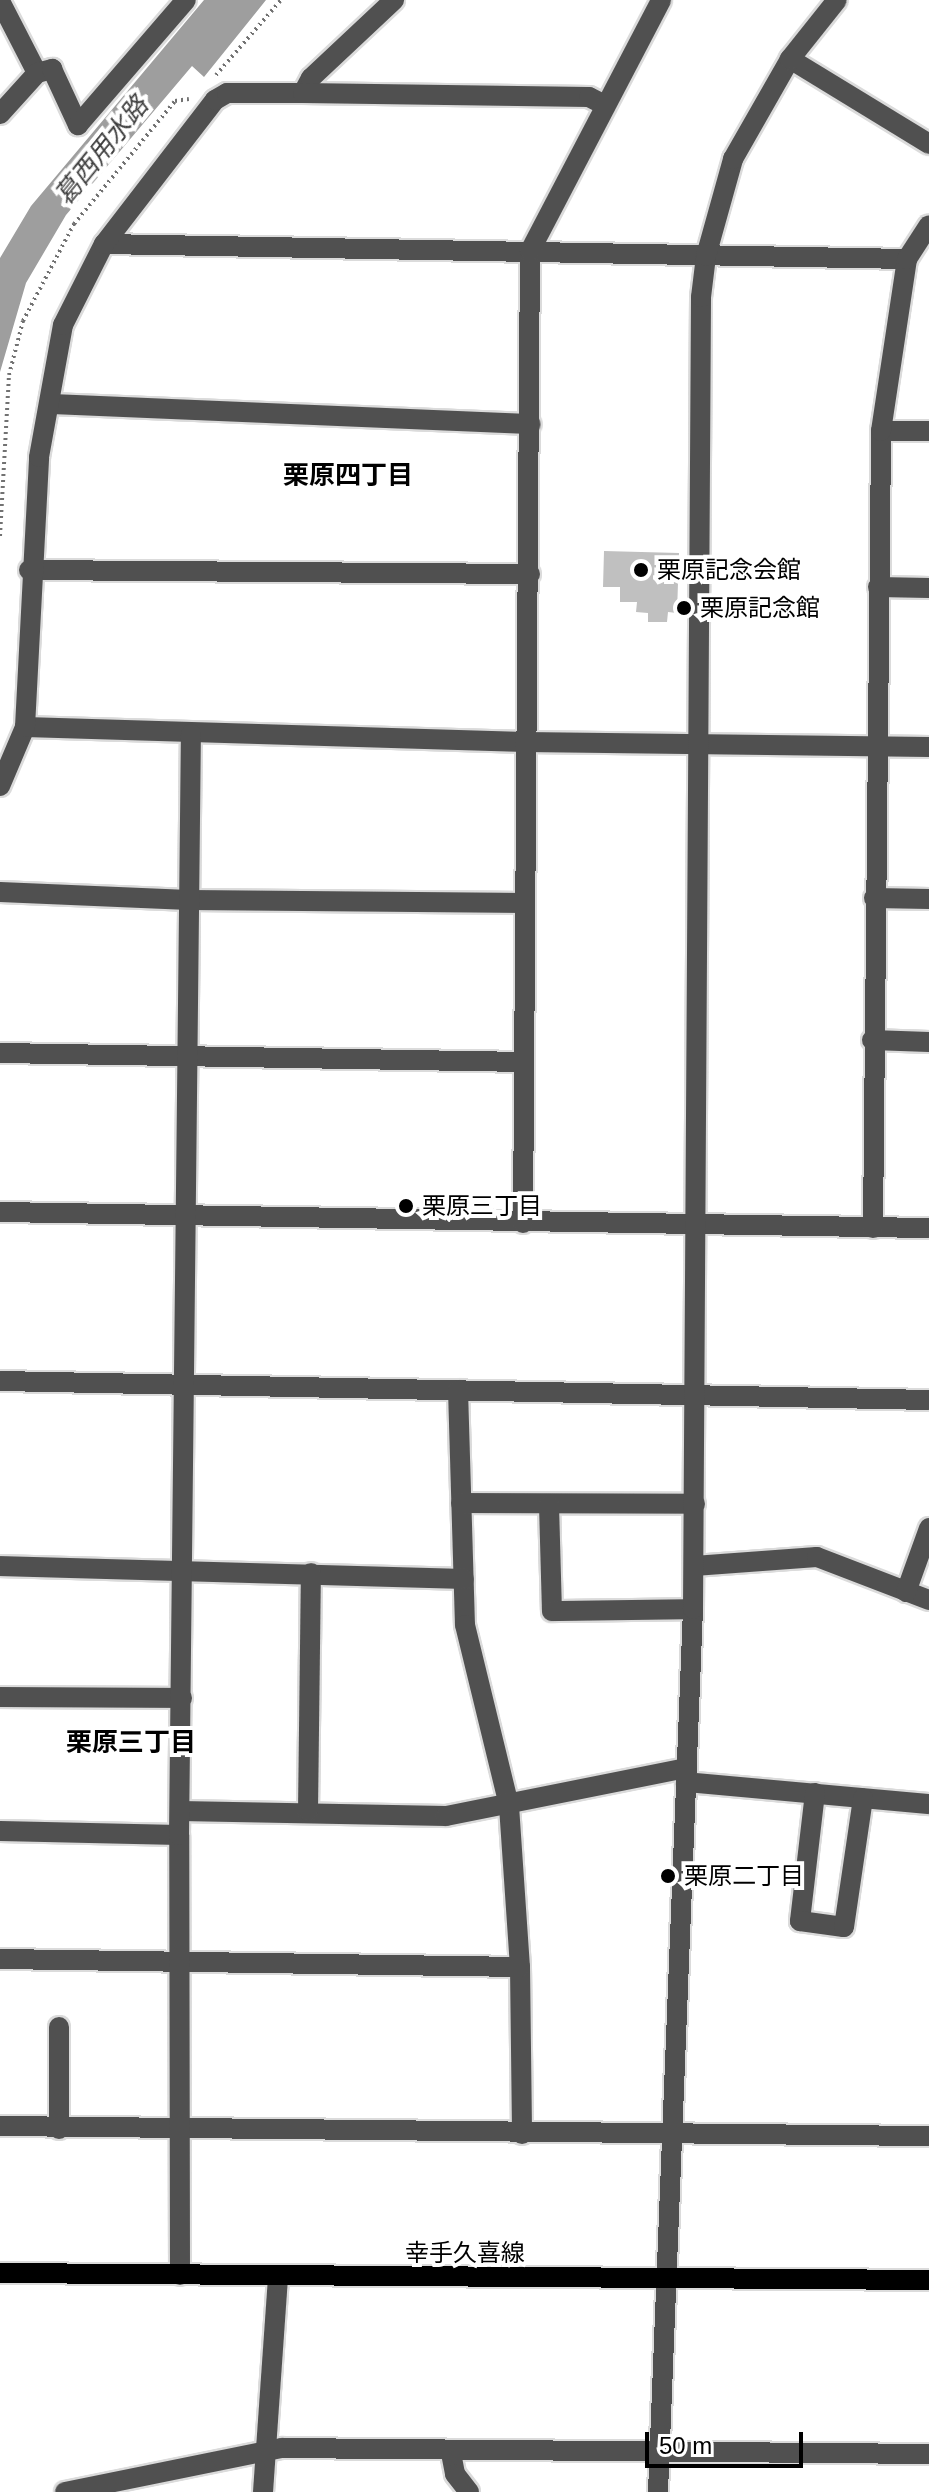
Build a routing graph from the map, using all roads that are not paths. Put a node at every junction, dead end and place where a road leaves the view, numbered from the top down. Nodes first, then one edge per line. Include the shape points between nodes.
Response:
1 (186, 0) edge
2 (394, 0) edge
3 (661, 0) edge
4 (837, 0) edge
5 (0, 1) edge
6 (790, 59) junction
7 (37, 73) junction
8 (303, 93) junction
9 (603, 104) junction
10 (0, 114) edge
11 (929, 144) edge
12 (929, 225) edge
13 (104, 244) junction
14 (530, 251) junction
15 (706, 256) junction
16 (907, 259) junction
17 (50, 404) junction
18 (531, 424) junction
19 (881, 431) junction
20 (929, 431) edge
21 (29, 570) junction
22 (530, 574) junction
23 (878, 587) junction
24 (929, 588) edge
25 (25, 727) junction
26 (191, 734) junction
27 (525, 742) junction
28 (698, 745) junction
29 (876, 746) junction
30 (929, 747) edge
31 (0, 786) edge
32 (0, 892) edge
33 (874, 898) junction
34 (929, 899) edge
35 (189, 900) junction
36 (525, 903) junction
37 (872, 1040) junction
38 (929, 1042) edge
39 (0, 1053) edge
40 (189, 1057) junction
41 (524, 1062) junction
42 (0, 1212) edge
43 (188, 1215) junction
44 (523, 1223) junction
45 (695, 1226) junction
46 (873, 1228) junction
47 (929, 1228) edge
48 (0, 1381) edge
49 (187, 1385) junction
50 (458, 1390) junction
51 (696, 1395) junction
52 (929, 1400) edge
53 (461, 1503) junction
54 (695, 1504) junction
55 (549, 1505) junction
56 (929, 1528) edge
57 (0, 1566) edge
58 (694, 1566) junction
59 (184, 1568) junction
60 (311, 1573) junction
61 (464, 1579) junction
62 (906, 1592) junction
63 (929, 1600) edge
64 (693, 1609) junction
65 (0, 1697) edge
66 (182, 1698) junction
67 (686, 1775) junction
68 (815, 1793) junction
69 (863, 1798) junction
70 (929, 1804) edge
71 (509, 1806) junction
72 (180, 1811) junction
73 (308, 1811) junction
74 (0, 1831) edge
75 (179, 1835) junction
76 (0, 1959) edge
77 (178, 1960) junction
78 (520, 1967) junction
79 (59, 2027) dead end
80 (0, 2126) edge
81 (59, 2129) junction
82 (178, 2130) junction
83 (522, 2134) junction
84 (675, 2135) junction
85 (929, 2136) edge
86 (0, 2273) edge
87 (180, 2275) junction
88 (278, 2277) junction
89 (668, 2280) junction
90 (929, 2280) edge
91 (267, 2450) junction
92 (451, 2453) junction
93 (658, 2453) junction
94 (929, 2454) edge
95 (65, 2492) edge
96 (263, 2492) edge
97 (469, 2492) edge
98 (658, 2492) edge

1 - 7 street via 78,125 52,69
2 - 8 street via 311,78
3 - 9 street
4 - 6 street
5 - 7 street
6 - 11 street
6 - 15 street via 733,159
7 - 10 street
8 - 9 street via 589,97
8 - 13 street via 220,96
9 - 14 street
12 - 16 street
13 - 14 street
13 - 17 street via 63,325
14 - 15 street
14 - 18 street
15 - 16 street
15 - 28 street via 701,297
16 - 19 street
17 - 18 street
17 - 21 street via 39,457
18 - 22 street
19 - 20 street
19 - 23 street
21 - 22 street
21 - 25 street
22 - 27 street
23 - 24 street
23 - 29 street
25 - 26 street
25 - 31 street
26 - 27 street
26 - 35 street
27 - 28 street
27 - 36 street
28 - 29 street
28 - 45 street
29 - 30 street
29 - 33 street
32 - 35 street
33 - 34 street
33 - 37 street
35 - 36 street
35 - 40 street
36 - 41 street
37 - 38 street
37 - 46 street
39 - 40 street
40 - 41 street
40 - 43 street
41 - 44 street
42 - 43 street
43 - 44 street
43 - 49 street
44 - 45 street
45 - 46 street
45 - 51 street
46 - 47 street
48 - 49 street
49 - 50 street
49 - 59 street
50 - 51 street
50 - 53 street
51 - 52 street
51 - 54 street
53 - 55 street
53 - 61 street
54 - 55 street
54 - 58 street
55 - 64 street via 552,1611
56 - 62 street
57 - 59 street
58 - 62 street via 817,1557
58 - 64 street
59 - 60 street
59 - 66 street
60 - 61 street
60 - 73 street
61 - 71 street via 465,1625
62 - 63 street
64 - 67 street
65 - 66 street
66 - 72 street
67 - 68 street
67 - 71 street
67 - 84 street
68 - 69 street
68 - 69 street via 800,1921 844,1927
69 - 70 street
71 - 73 street via 446,1816
71 - 78 street
72 - 73 street
72 - 75 street
74 - 75 street
75 - 77 street
76 - 77 street
77 - 78 street
77 - 82 street
78 - 83 street
79 - 81 street
80 - 81 street
81 - 82 street
82 - 83 street
82 - 87 street
83 - 84 street
84 - 85 street
84 - 89 street
86 - 87 main road, 幸手久喜線
87 - 88 main road, 幸手久喜線
88 - 89 main road, 幸手久喜線
88 - 91 street
89 - 90 main road, 幸手久喜線
89 - 93 street
91 - 92 street
91 - 95 street
91 - 96 street
92 - 93 street
92 - 97 street via 455,2474
93 - 94 street
93 - 98 street

